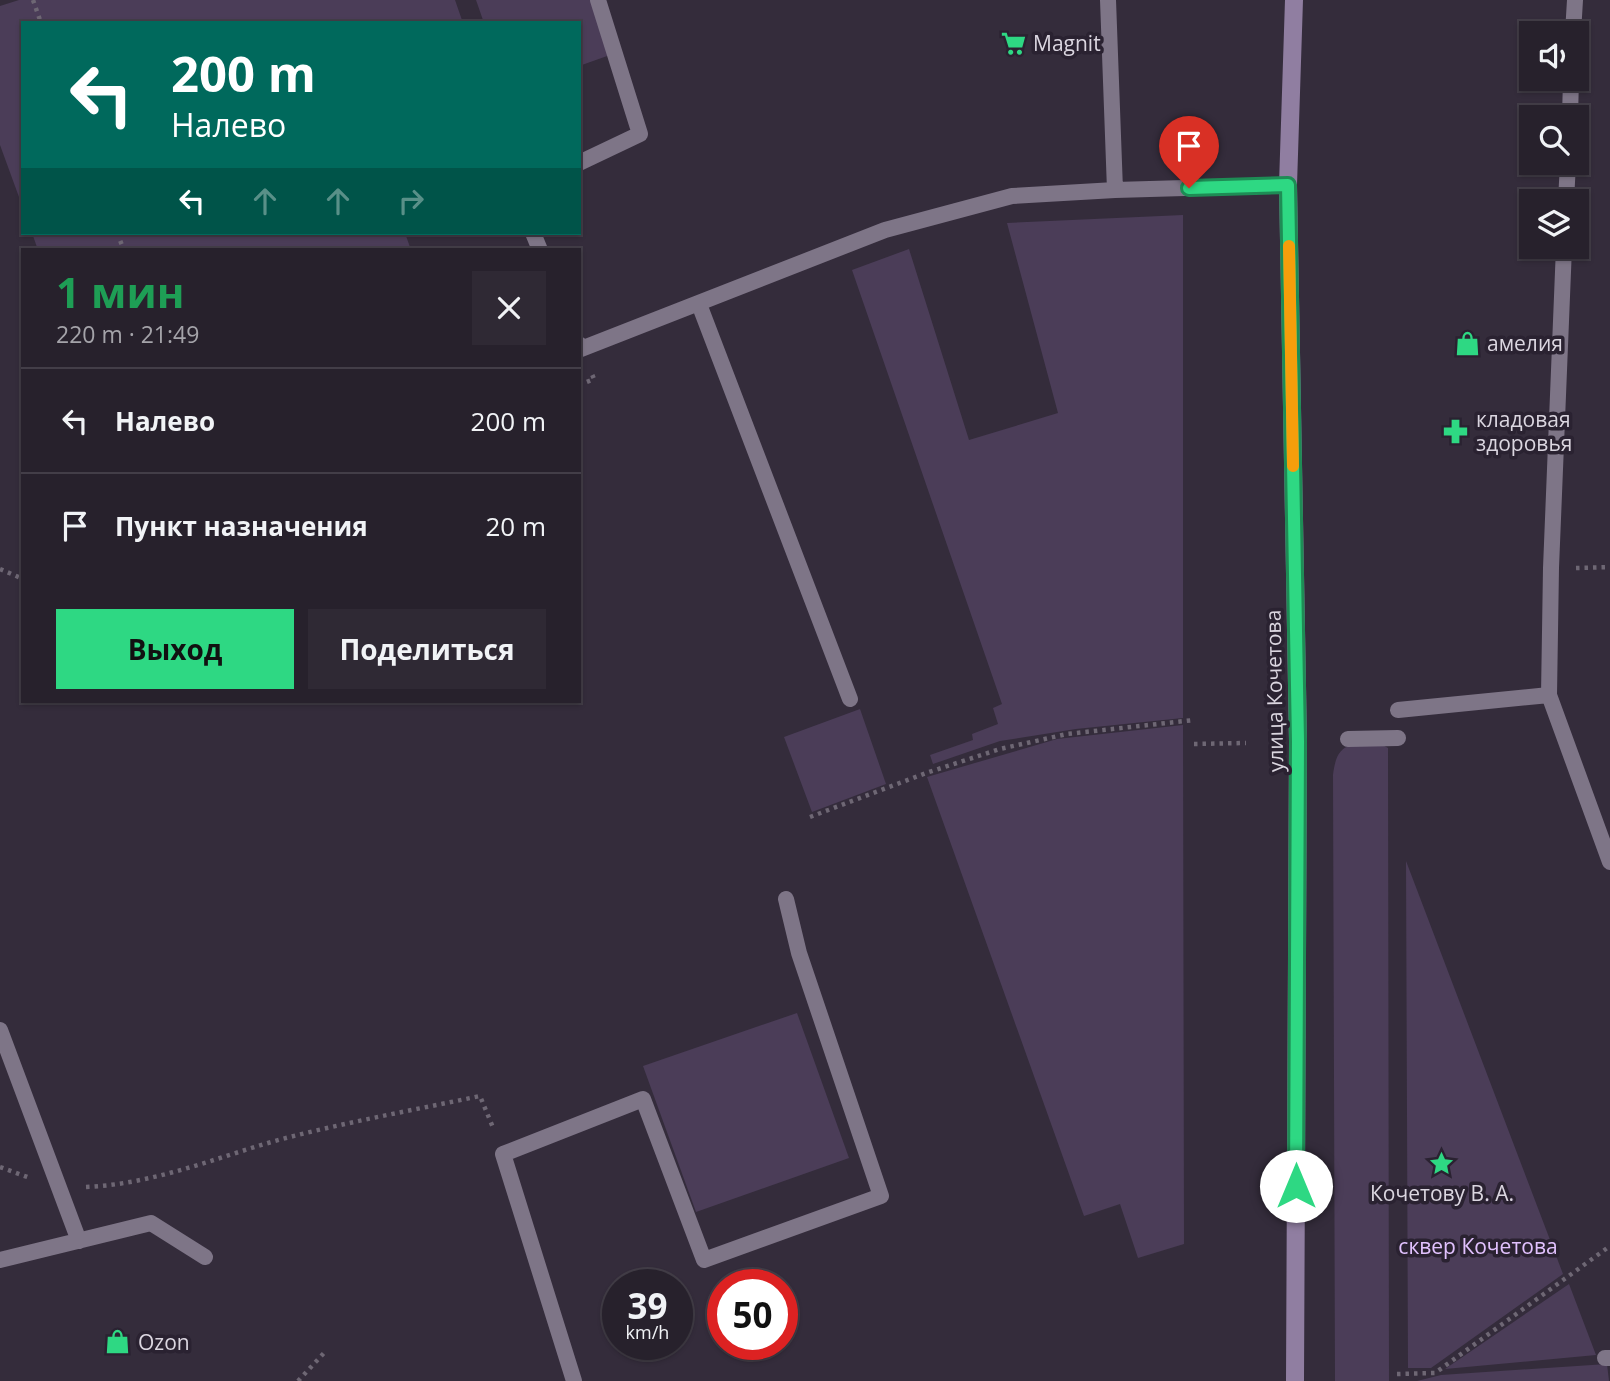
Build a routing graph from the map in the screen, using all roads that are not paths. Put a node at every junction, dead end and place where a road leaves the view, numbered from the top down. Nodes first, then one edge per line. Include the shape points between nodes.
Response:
1 (598, 0) edge
2 (1108, 0) edge
3 (1294, 0) edge
4 (1575, 0) edge
5 (1574, 21) edge
6 (581, 162) edge
7 (1288, 185) junction
8 (1115, 190) junction
9 (1564, 259) edge
10 (699, 304) junction
11 (581, 349) edge
12 (1549, 695) junction
13 (850, 699) dead end
14 (1398, 710) dead end
15 (1398, 738) dead end
16 (1348, 739) dead end
17 (1610, 862) edge
18 (786, 899) dead end
19 (1, 1039) edge
20 (79, 1241) junction
21 (205, 1257) dead end
22 (0, 1261) edge
23 (574, 1381) edge
24 (1295, 1381) edge

1 - 6 lane via 640,134
2 - 8 lane
3 - 7 main road, улица Кочетова
4 - 5 lane
7 - 8 lane
7 - 24 main road, улица Кочетова via 1298,741
8 - 10 lane via 1012,196 885,230
9 - 12 lane
10 - 11 lane
10 - 13 lane
12 - 14 lane
12 - 17 lane
15 - 16 lane
18 - 23 lane via 799,953 881,1196 704,1260 643,1099 503,1154
19 - 20 lane
20 - 21 lane via 151,1223
20 - 22 lane

